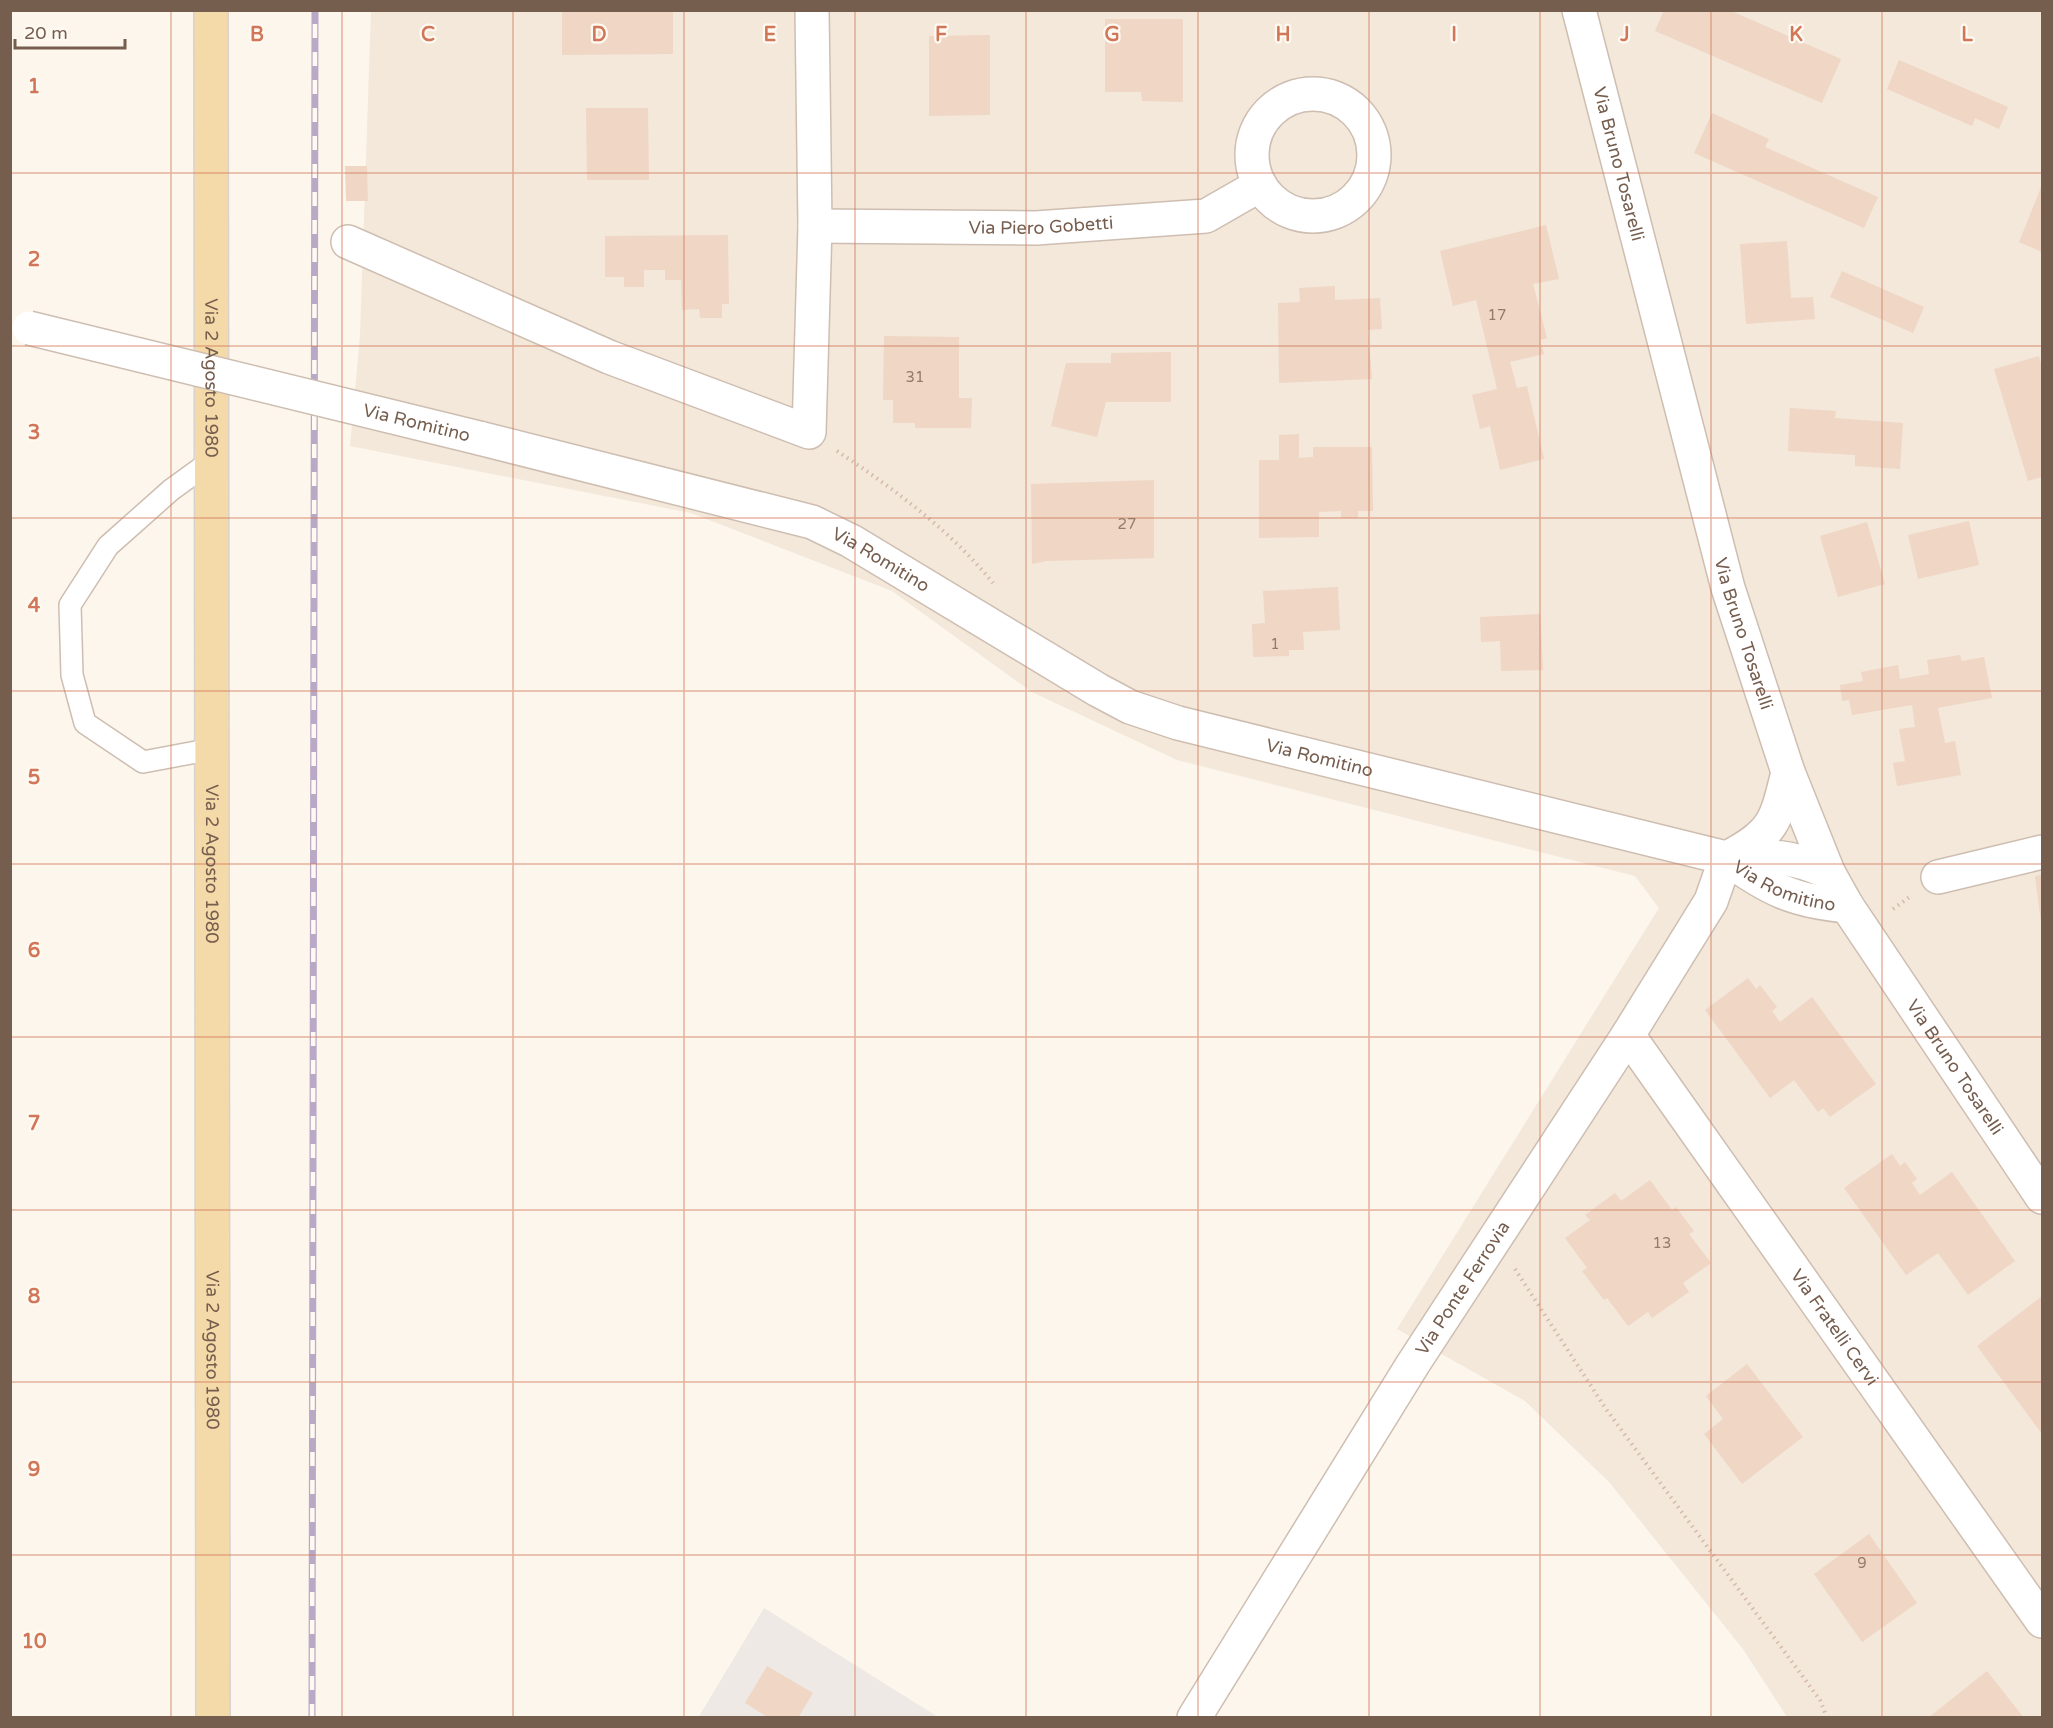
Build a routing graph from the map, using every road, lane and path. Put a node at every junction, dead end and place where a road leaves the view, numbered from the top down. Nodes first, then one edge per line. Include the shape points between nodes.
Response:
1 (211, 10) edge
2 (812, 10) edge
3 (1579, 10) edge
4 (1260, 185) dead end
5 (815, 226) junction
6 (348, 242) dead end
7 (20, 326) edge
8 (809, 432) junction
9 (212, 461) junction
10 (994, 584) dead end
11 (212, 749) junction
12 (1788, 772) junction
13 (2043, 852) edge
14 (1726, 858) junction
15 (1828, 872) junction
16 (1938, 877) joint
17 (1884, 904) dead end
18 (1847, 906) junction
19 (1628, 1035) junction
20 (2043, 1197) edge
21 (1495, 1238) junction
22 (2043, 1621) edge
23 (213, 1718) edge
24 (1194, 1718) edge
25 (1827, 1718) edge

1 - 9 main road, Via 2 Agosto 1980
2 - 5 street
3 - 12 street, Via Bruno Tosarelli via 1728,588
4 - 5 street, Via Piero Gobetti via 1206,216 1036,228
5 - 8 street
6 - 8 street via 609,357
7 - 14 street, Via Romitino, bridge via 812,522 851,541 1130,707 1178,723
8 - 10 path via 881,481 950,537
9 - 11 main road, Via 2 Agosto 1980
9 - 11 lane via 171,490 108,546 70,605 72,675 85,723 143,762
11 - 23 main road, Via 2 Agosto 1980
12 - 14 street, Via Romitino via 1773,826 1752,844
12 - 15 street, Via Bruno Tosarelli
13 - 16 street
14 - 15 street, Via Romitino via 1775,855
14 - 18 street, Via Romitino via 1766,886 1819,903
14 - 19 street, Via Ponte Ferrovia via 1711,901
15 - 18 street, Via Bruno Tosarelli
16 - 17 path via 1889,912
18 - 20 street, Via Bruno Tosarelli
19 - 21 street, Via Ponte Ferrovia
19 - 22 street, Via Fratelli Cervi
21 - 24 street, Via Ponte Ferrovia
21 - 25 path via 1606,1409 1820,1700

